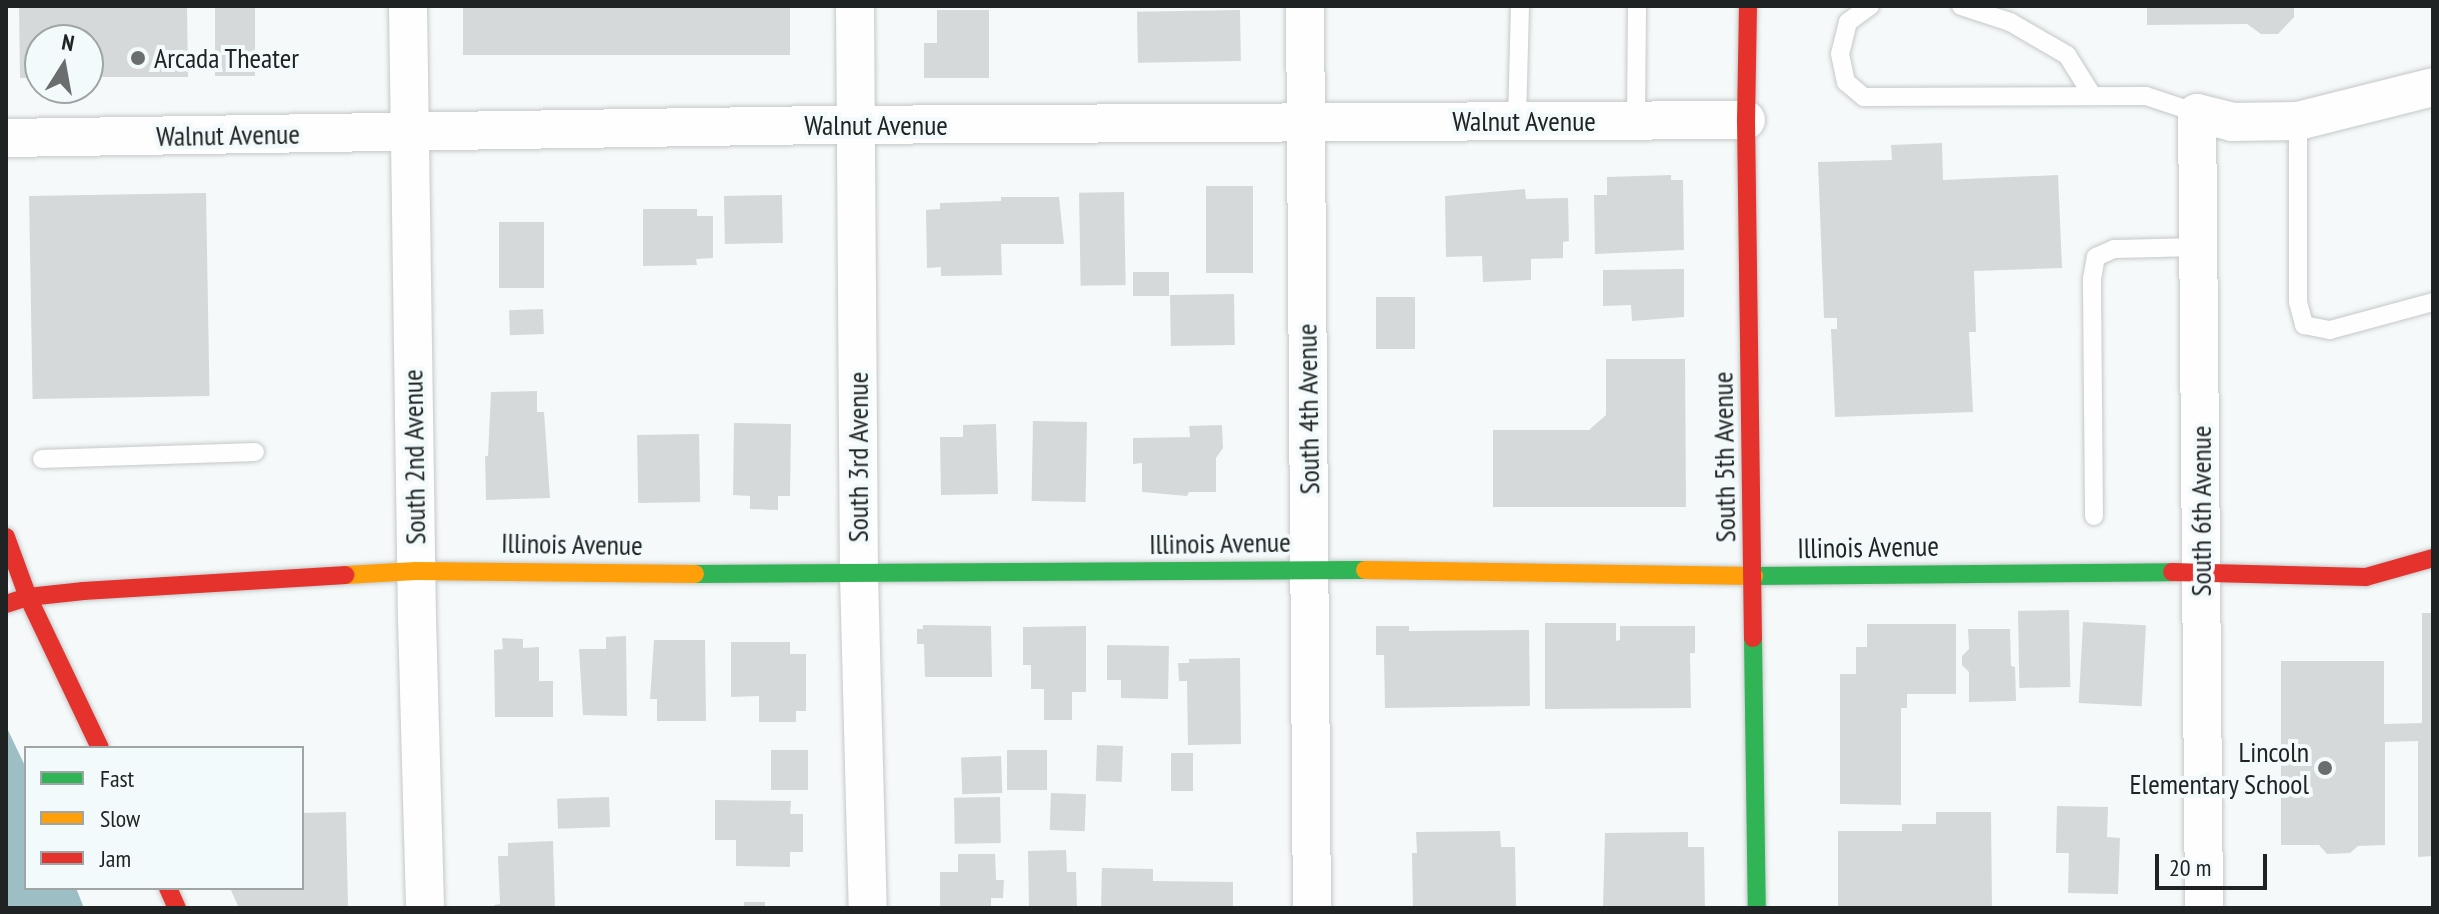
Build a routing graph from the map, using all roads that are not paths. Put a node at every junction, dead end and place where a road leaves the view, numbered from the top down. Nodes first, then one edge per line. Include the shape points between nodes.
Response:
1 (408, 6) edge
2 (855, 6) edge
3 (1305, 6) edge
4 (1520, 6) edge
5 (1637, 6) edge
6 (1748, 6) edge
7 (1870, 6) edge
8 (1961, 6) edge
9 (2433, 87) edge
10 (2092, 95) junction
11 (2197, 113) junction
12 (1746, 120) junction
13 (1517, 121) junction
14 (1636, 121) junction
15 (2298, 121) junction
16 (1305, 123) junction
17 (856, 125) junction
18 (409, 131) junction
19 (6, 138) edge
20 (2200, 247) junction
21 (2433, 302) edge
22 (255, 452) dead end
23 (42, 459) dead end
24 (2094, 516) dead end
25 (6, 537) edge
26 (2433, 558) edge
27 (1310, 569) junction
28 (416, 571) junction
29 (2202, 572) junction
30 (859, 575) junction
31 (1754, 576) junction
32 (28, 597) junction
33 (6, 604) edge
34 (99, 746) edge
35 (425, 908) edge
36 (868, 908) edge
37 (1312, 908) edge
38 (1757, 908) edge
39 (2204, 908) edge

1 - 18 street, South 2nd Avenue
2 - 17 street, South 3rd Avenue
3 - 16 street, South 4th Avenue
4 - 13 lane
5 - 14 lane
6 - 12 street, South 5th Avenue
7 - 10 lane via 1848,22 1840,54 1846,82 1864,97
8 - 10 lane via 2010,22 2067,55
9 - 15 street
10 - 11 lane via 2146,96
11 - 15 street via 2232,122
11 - 20 street, South 6th Avenue
12 - 14 street, Walnut Avenue
12 - 31 street, South 5th Avenue
13 - 14 street, Walnut Avenue
13 - 16 street, Walnut Avenue
15 - 21 lane via 2298,302 2304,325 2330,330
16 - 17 street, Walnut Avenue
16 - 27 street, South 4th Avenue
17 - 18 street, Walnut Avenue
17 - 30 street, South 3rd Avenue
18 - 19 street, Walnut Avenue
18 - 28 street, South 2nd Avenue
20 - 24 lane via 2114,249 2096,257
20 - 29 street, South 6th Avenue
22 - 23 lane
25 - 32 street
26 - 29 street, Illinois Avenue via 2366,577
27 - 30 street, Illinois Avenue
27 - 31 street, Illinois Avenue
27 - 37 street, South 4th Avenue
28 - 30 street, Illinois Avenue
28 - 32 street, Illinois Avenue
28 - 35 street, South 2nd Avenue
29 - 31 street, Illinois Avenue
29 - 39 street, South 6th Avenue
30 - 36 street, South 3rd Avenue
31 - 38 street, South 5th Avenue
32 - 33 street, Illinois Avenue
32 - 34 street

